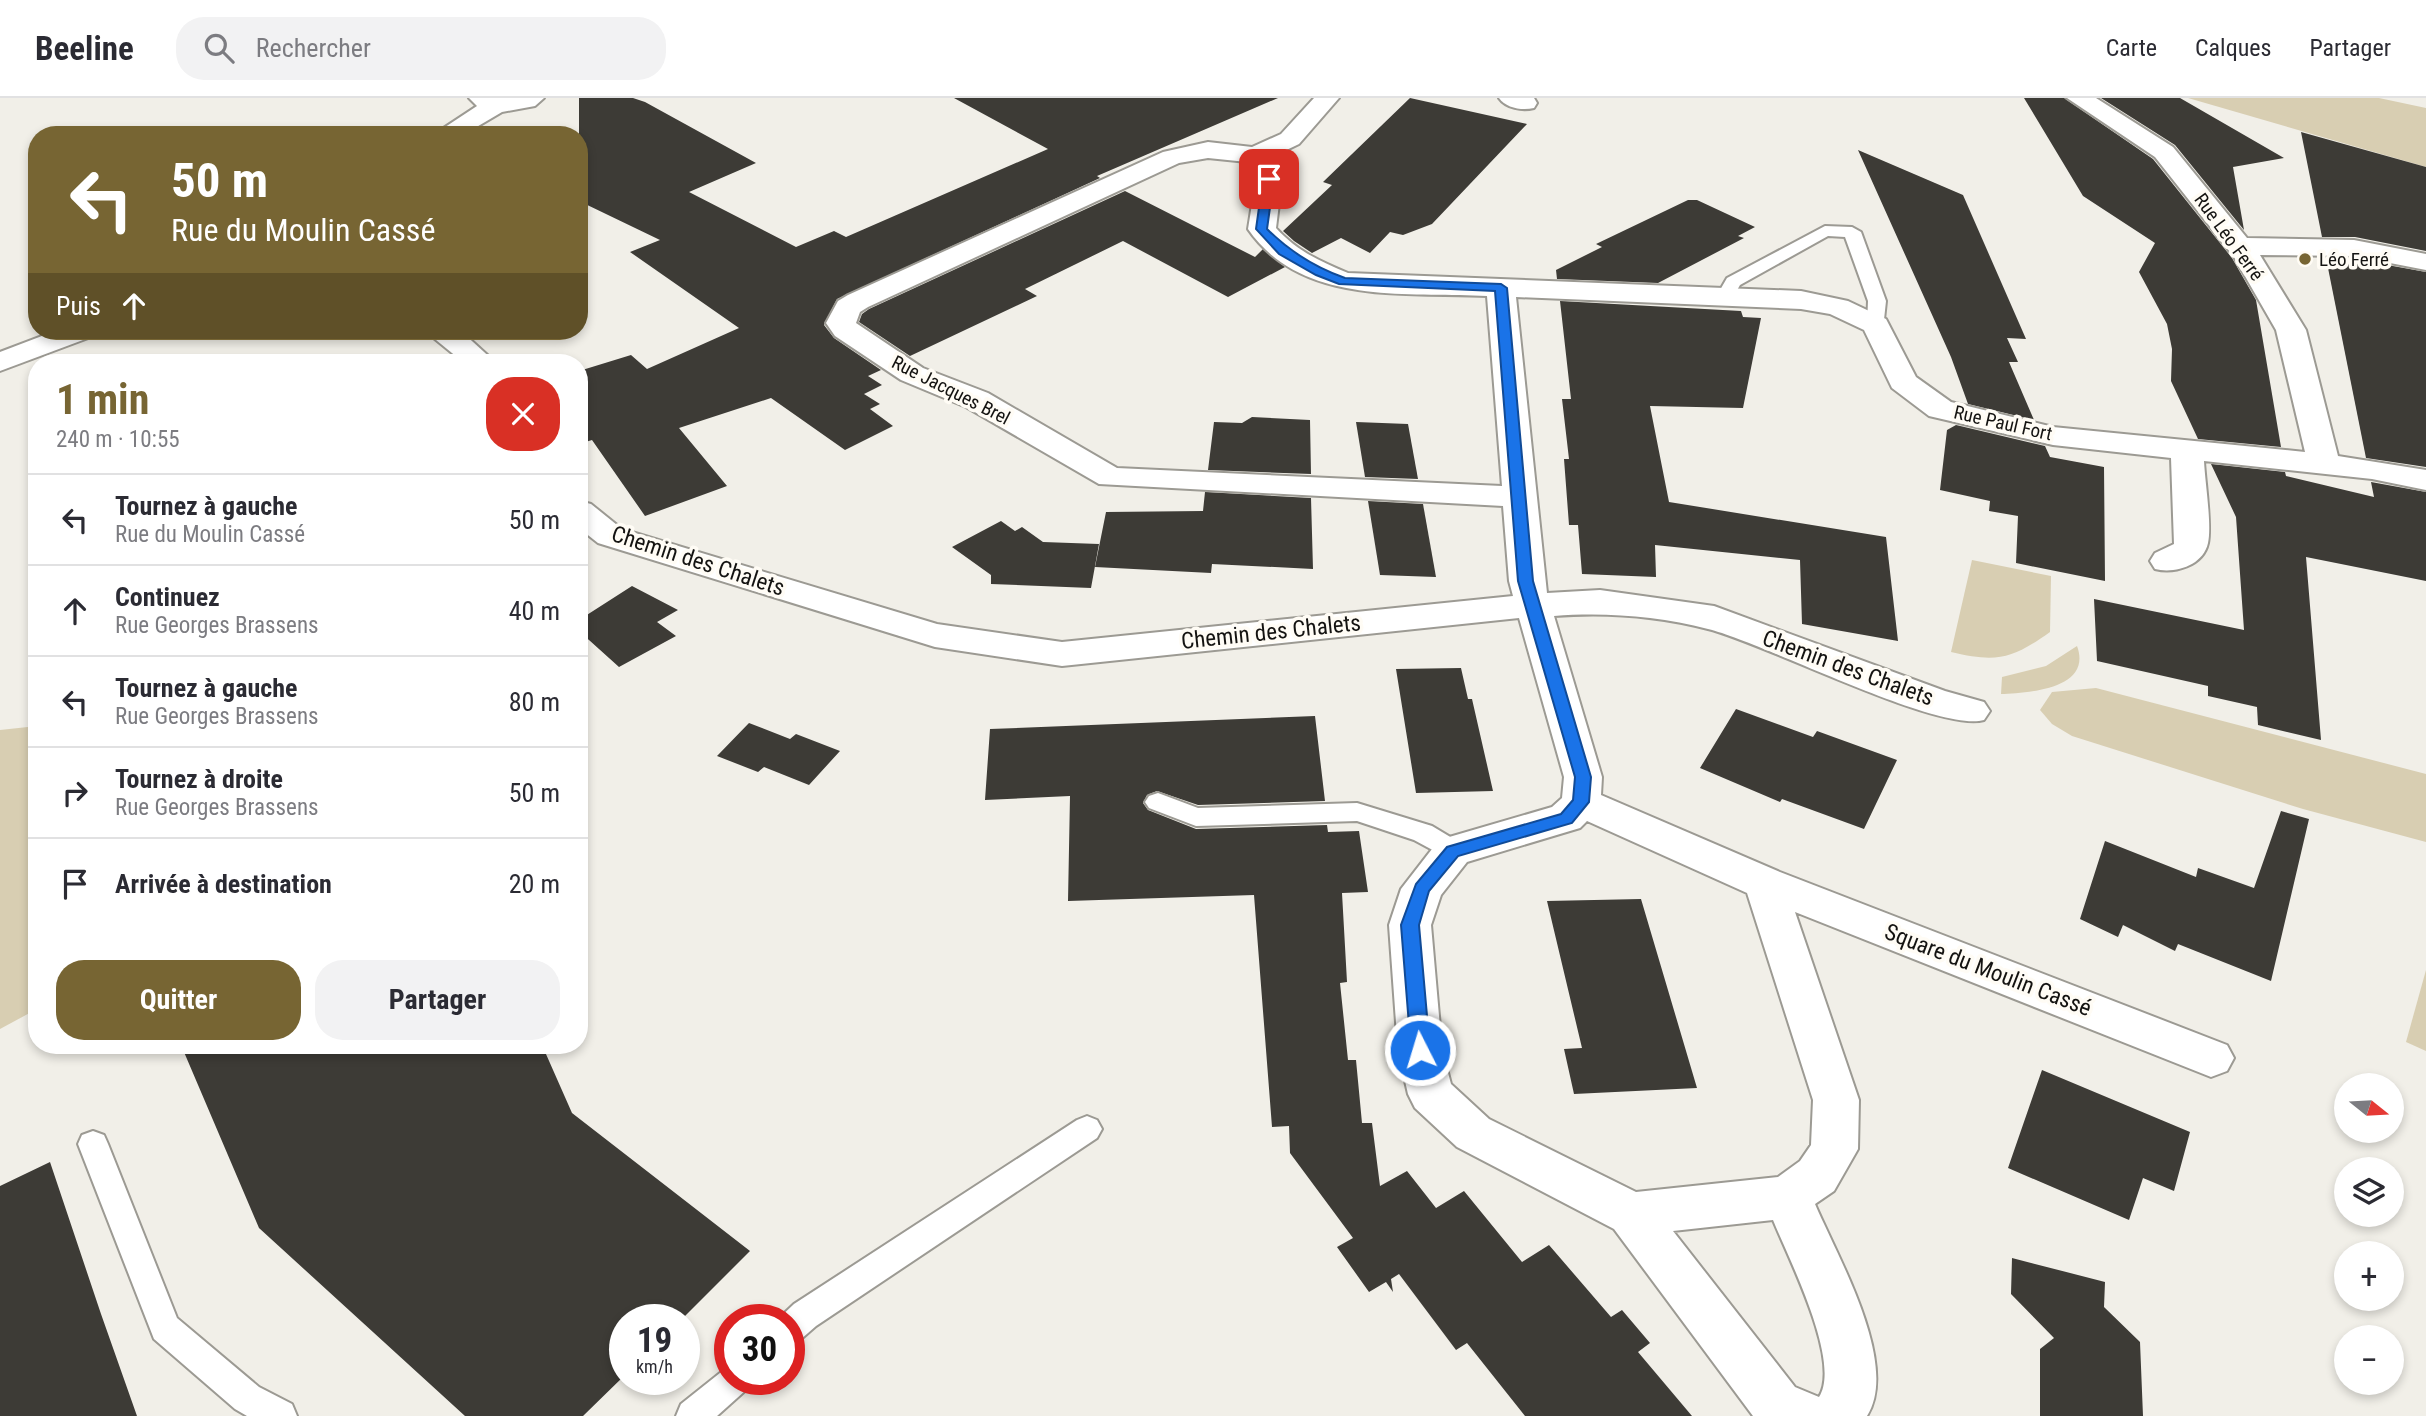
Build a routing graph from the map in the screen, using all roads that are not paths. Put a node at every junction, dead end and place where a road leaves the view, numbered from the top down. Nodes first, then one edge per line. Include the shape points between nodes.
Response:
1 (532, 98) edge
2 (1327, 98) edge
3 (2079, 98) edge
4 (489, 101) edge
5 (457, 126) edge
6 (1255, 155) junction
7 (2240, 246) junction
8 (2426, 262) edge
9 (1501, 288) junction
10 (1725, 297) junction
11 (1876, 325) junction
12 (57, 340) edge
13 (456, 340) edge
14 (472, 354) edge
15 (0, 362) edge
16 (2187, 450) junction
17 (2324, 464) junction
18 (2426, 480) edge
19 (1518, 497) junction
20 (588, 518) edge
21 (2167, 561) dead end
22 (1531, 606) junction
23 (1971, 711) dead end
24 (1158, 802) dead end
25 (1581, 802) junction
26 (1453, 851) junction
27 (1765, 883) junction
28 (2211, 1058) dead end
29 (1087, 1129) dead end
30 (93, 1144) dead end
31 (1788, 1197) junction
32 (1631, 1214) junction
33 (805, 1314) edge
34 (717, 1395) edge
35 (280, 1416) edge
36 (694, 1416) edge
37 (1804, 1416) edge
38 (1837, 1416) edge

1 - 4 street via 518,103
2 - 6 street via 1290,139
3 - 7 street, Rue Léo Ferré via 2164,152
4 - 5 street
6 - 9 street via 1269,179 1262,229 1298,262 1343,281
6 - 19 street, Rue Jacques Brel via 1208,150 1172,157 858,301 848,307 841,323 912,374 977,400 1110,477
7 - 8 street via 2354,248
7 - 17 street, Rue Léo Ferré via 2291,330
9 - 10 street
9 - 19 street
10 - 11 street via 1826,304
10 - 11 lane via 1733,282 1825,231 1852,232 1877,301
11 - 16 street, Rue Paul Fort via 1903,382 1940,409 2053,436
12 - 15 street
13 - 14 street
16 - 17 street, Rue Paul Fort
16 - 21 street via 2191,544 2185,554
17 - 18 street, Rue Paul Fort
19 - 22 street
20 - 22 street, Chemin des Chalets via 610,536 935,635 1062,654
22 - 23 street, Chemin des Chalets via 1600,601 1714,618
22 - 25 street via 1583,777
24 - 26 lane via 1196,817 1357,812 1423,833
25 - 26 street via 1566,818
25 - 27 street, Square du Moulin Cassé
26 - 32 street via 1422,889 1410,925 1420,1050 1431,1094 1474,1133
27 - 28 street, Square du Moulin Cassé
27 - 31 street via 1836,1100 1834,1149 1817,1175
29 - 33 lane
30 - 35 lane via 165,1328 247,1398
31 - 32 street
31 - 38 street via 1848,1341 1852,1393
32 - 37 street via 1778,1407
34 - 36 lane

